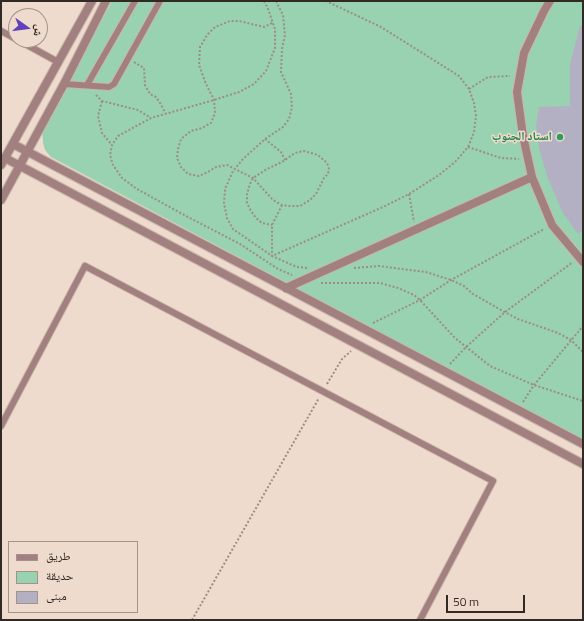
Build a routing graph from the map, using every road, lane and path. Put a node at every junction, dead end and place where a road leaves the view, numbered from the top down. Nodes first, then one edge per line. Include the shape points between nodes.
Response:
1 (92, 1) edge
2 (106, 1) edge
3 (135, 1) edge
4 (160, 1) edge
5 (264, 1) edge
6 (276, 1) edge
7 (326, 1) edge
8 (550, 1) edge
9 (273, 22) junction
10 (33, 48) edge
11 (129, 59) junction
12 (58, 62) junction
13 (520, 76) junction
14 (64, 84) junction
15 (87, 85) junction
16 (469, 89) junction
17 (214, 100) junction
18 (102, 101) junction
19 (166, 114) junction
20 (151, 118) junction
21 (265, 139) junction
22 (13, 144) junction
23 (112, 145) junction
24 (468, 147) junction
25 (27, 152) junction
26 (285, 160) junction
27 (528, 160) junction
28 (3, 162) edge
29 (20, 165) junction
30 (235, 168) junction
31 (532, 177) junction
32 (253, 178) junction
33 (409, 194) junction
34 (1, 200) edge
35 (282, 206) junction
36 (272, 225) junction
37 (552, 225) junction
38 (415, 229) junction
39 (272, 256) junction
40 (581, 260) edge
41 (348, 268) dead end
42 (325, 270) junction
43 (304, 279) junction
44 (451, 280) junction
45 (320, 282) dead end
46 (286, 288) junction
47 (420, 300) junction
48 (505, 312) junction
49 (583, 326) edge
50 (367, 330) junction
51 (571, 340) junction
52 (358, 344) junction
53 (466, 347) junction
54 (583, 352) edge
55 (444, 371) junction
56 (534, 385) junction
57 (323, 391) junction
58 (583, 401) edge
59 (518, 410) junction
60 (1, 426) edge
61 (583, 444) edge
62 (583, 464) edge
63 (192, 620) edge
64 (420, 620) edge

1 - 12 street
2 - 14 street
3 - 15 lane
4 - 11 lane
5 - 9 path
6 - 21 path via 283,15 285,35 281,72 291,94 292,107 289,119 283,127
7 - 16 path via 381,27 459,76
8 - 13 street via 524,53
9 - 17 path via 275,48 266,71 254,84
9 - 17 path via 264,27 230,21 215,27 207,35 200,47 199,65
10 - 12 lane
11 - 15 lane via 114,84 109,87
11 - 19 path via 144,68 145,85
12 - 22 street
13 - 16 path via 488,77
13 - 27 street via 518,92
14 - 15 lane
14 - 25 street
15 - 18 path
16 - 24 path via 476,116 474,132
17 - 19 path
17 - 30 path via 215,113 211,123 191,131 181,139 176,158 188,174 199,176 224,164
18 - 20 path via 138,110
18 - 23 path via 98,116 102,133
19 - 20 path
20 - 23 path via 118,136
21 - 26 path via 281,152
21 - 30 path
22 - 25 street
22 - 28 street
23 - 43 path via 110,155 113,165 127,182 240,244 278,269
24 - 27 path via 501,158
24 - 33 path via 439,175
25 - 29 street
25 - 46 street
26 - 32 path
26 - 35 path via 295,153 304,151 323,159 329,169 310,200 300,206
27 - 31 street
28 - 29 street
29 - 34 street
29 - 52 street
30 - 32 path
30 - 39 path via 225,189 227,218 233,229
31 - 37 street
31 - 38 street
32 - 35 path
32 - 36 path via 247,194 250,211 262,223
33 - 38 path
33 - 39 path
35 - 36 path
36 - 39 path
37 - 40 street
37 - 44 path
38 - 42 street
39 - 42 path via 297,267
40 - 48 path
41 - 44 path via 379,266 426,272
42 - 43 street
43 - 46 street
44 - 47 path
44 - 48 path
45 - 47 path via 380,283 398,288
46 - 50 street
47 - 50 path via 371,323
47 - 53 path
48 - 51 path
48 - 53 path
49 - 51 path
50 - 55 street
51 - 54 path
51 - 56 path
52 - 57 path via 342,359
52 - 62 street
53 - 55 path
53 - 56 path via 490,366
55 - 59 street
56 - 58 path
56 - 59 path
57 - 60 lane via 85,266
57 - 63 path
57 - 64 lane via 493,481
59 - 61 street

